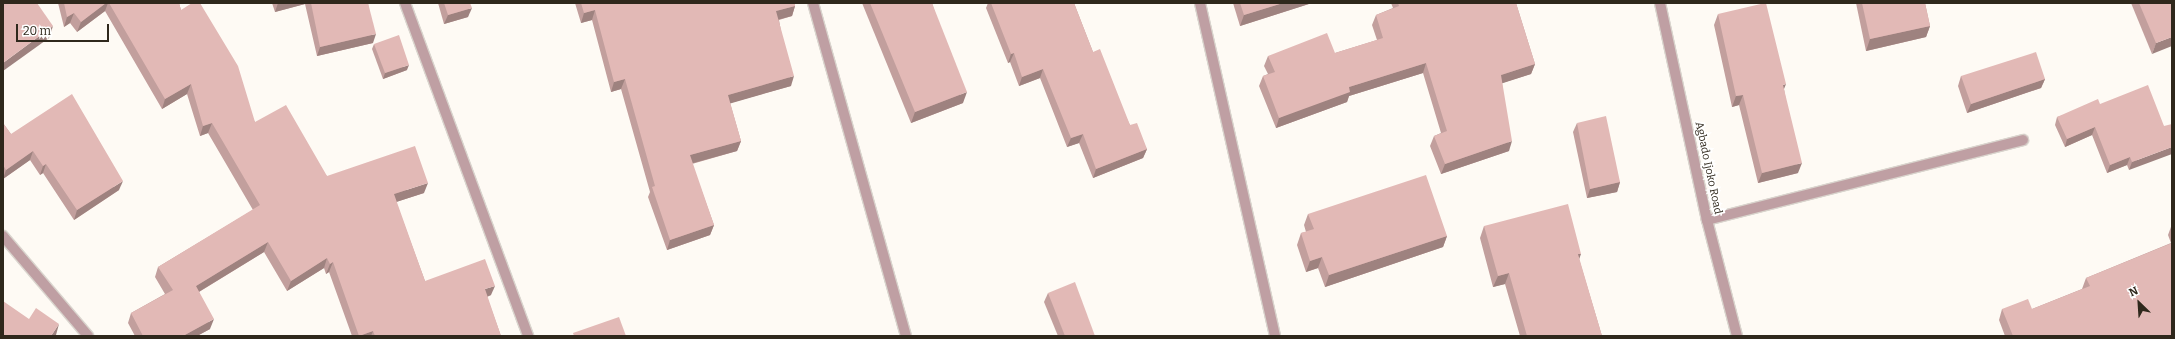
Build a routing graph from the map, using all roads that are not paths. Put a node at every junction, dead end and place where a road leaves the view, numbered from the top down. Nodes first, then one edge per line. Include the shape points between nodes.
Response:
1 (405, 3) edge
2 (813, 3) edge
3 (1200, 3) edge
4 (1660, 3) edge
5 (2023, 140) dead end
6 (1707, 220) junction
7 (3, 236) edge
8 (88, 336) edge
9 (528, 336) edge
10 (906, 336) edge
11 (1275, 336) edge
12 (1737, 336) edge

1 - 9 street
2 - 10 street
3 - 11 street
4 - 6 street, Agbado Ijoko Road
5 - 6 street
6 - 12 street, Agbado Ijoko Road
7 - 8 street

